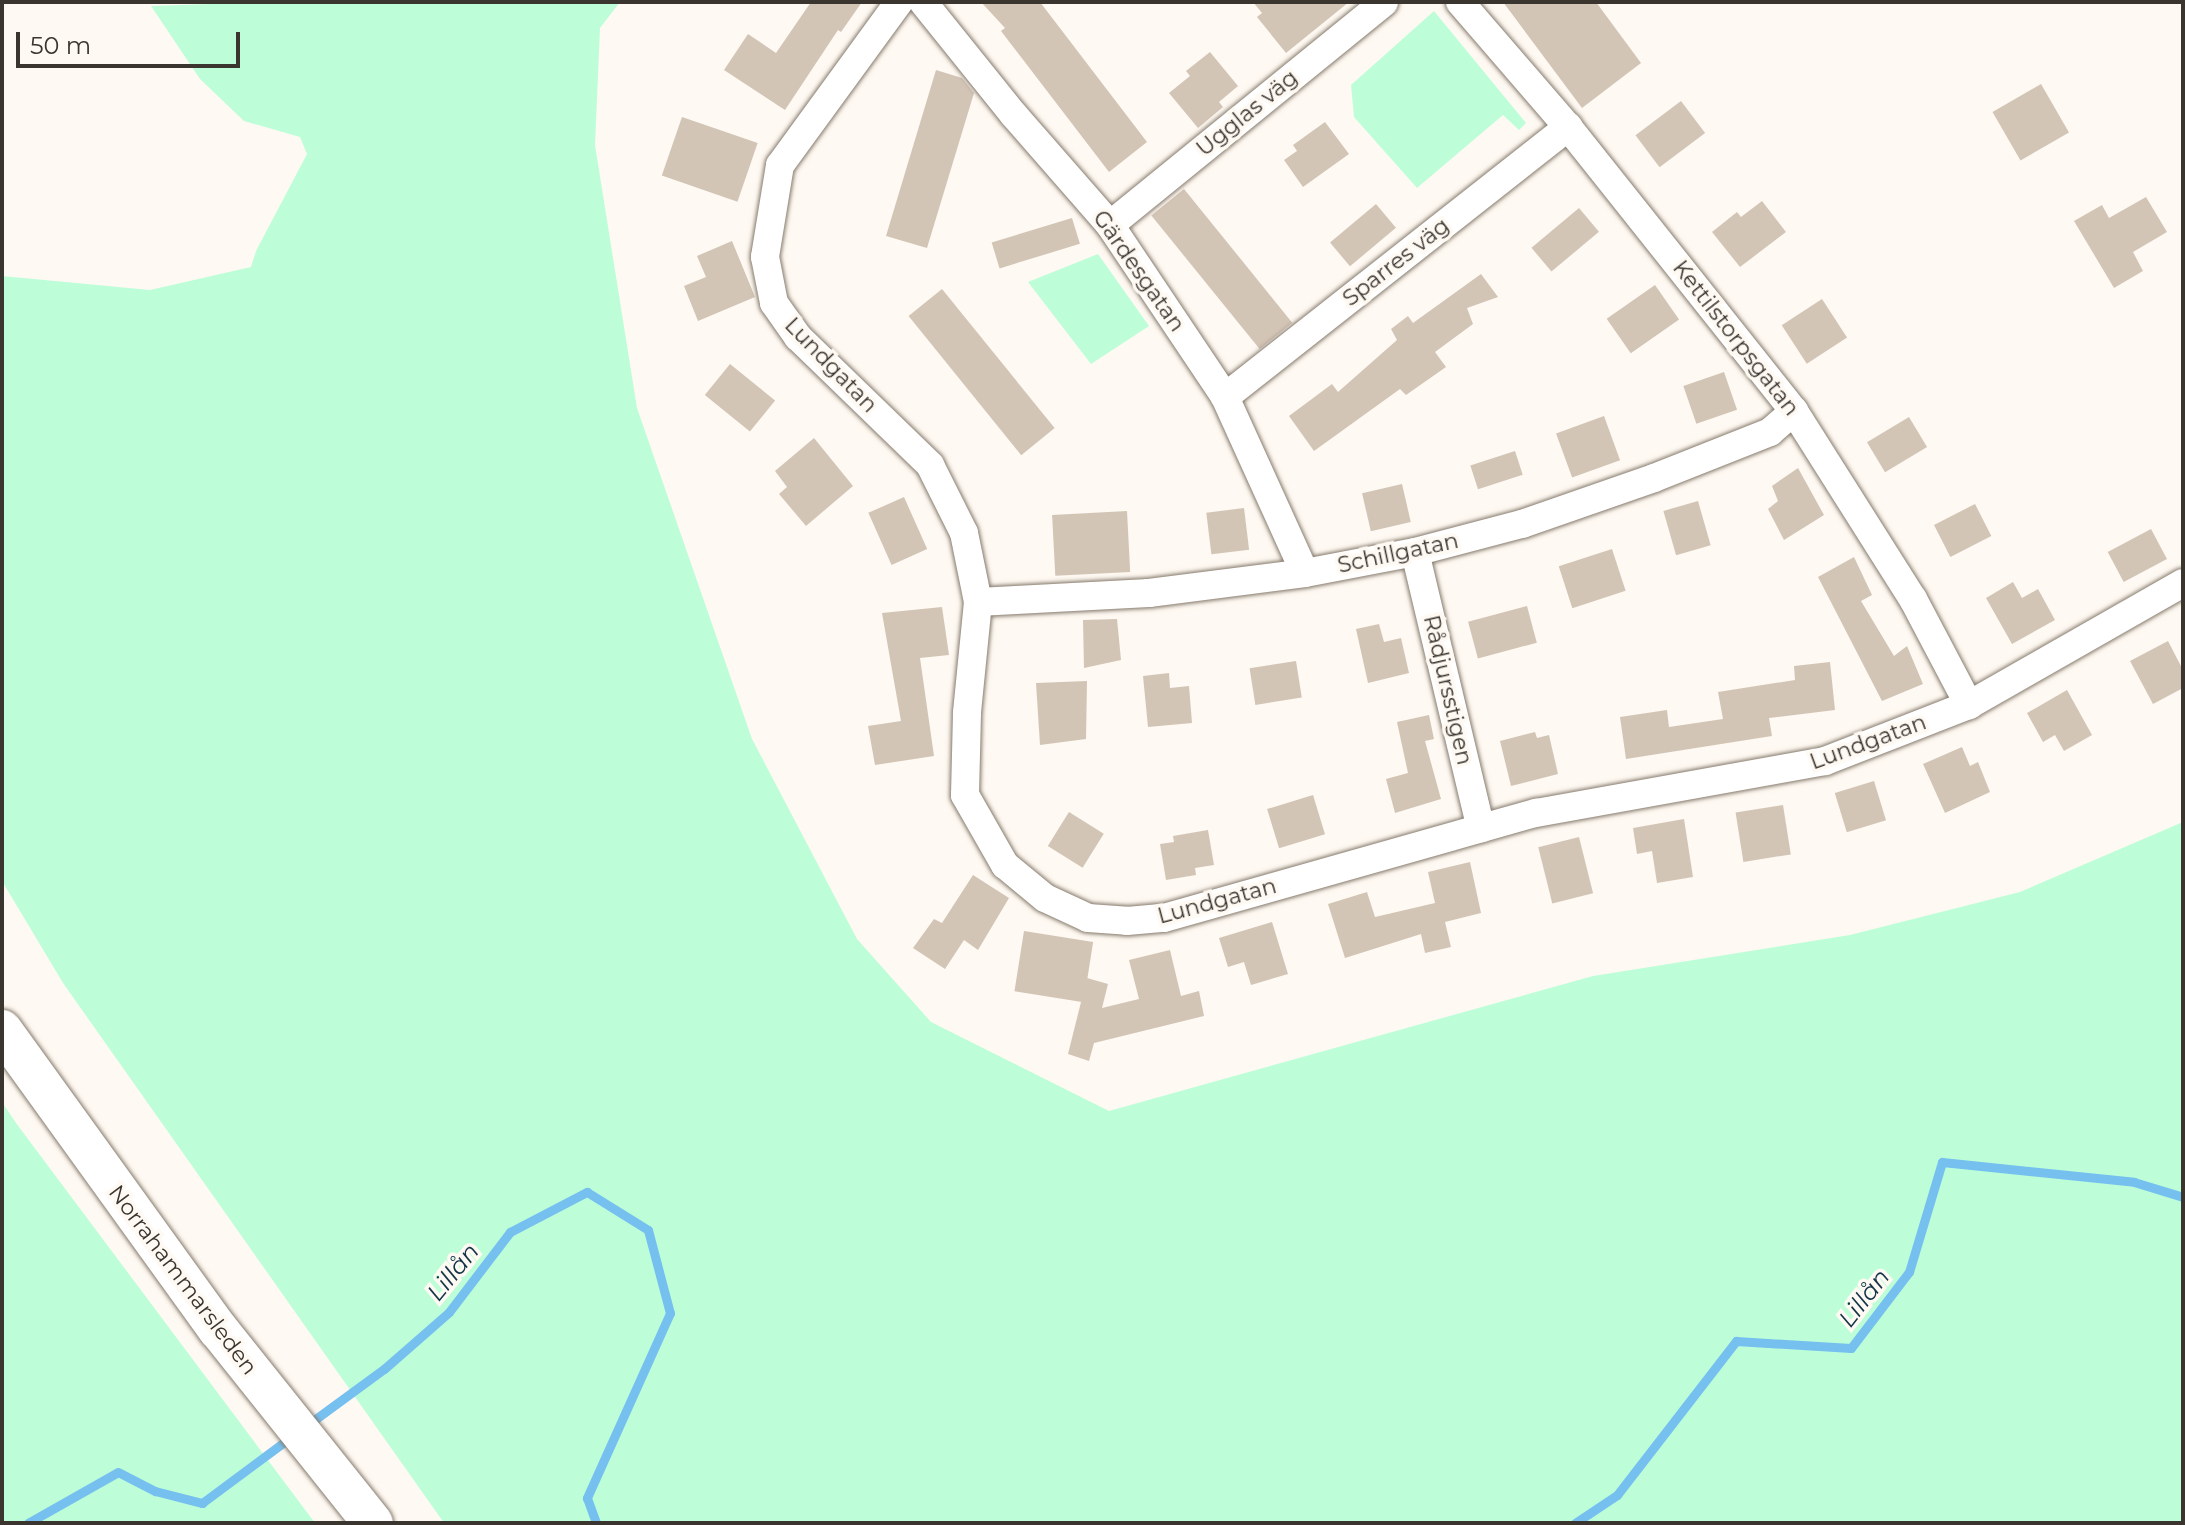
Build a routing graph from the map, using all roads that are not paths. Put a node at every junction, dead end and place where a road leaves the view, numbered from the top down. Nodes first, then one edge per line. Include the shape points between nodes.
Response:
1 (899, 2) edge
2 (923, 2) edge
3 (1384, 2) edge
4 (1460, 2) edge
5 (1568, 127) junction
6 (1110, 225) junction
7 (1225, 397) junction
8 (1794, 411) junction
9 (1415, 552) junction
10 (1305, 573) junction
11 (2183, 583) edge
12 (978, 602) junction
13 (1969, 705) junction
14 (1481, 828) junction
15 (2, 1030) edge
16 (373, 1523) edge

1 - 12 street, Lundgatan via 780,165 765,257 774,303 798,337 930,465 964,533
2 - 6 street, Gärdesgatan
3 - 6 street, Ugglas väg
4 - 5 street, Kettilstorpsgatan
5 - 7 street, Sparres väg
5 - 8 street, Kettilstorpsgatan
6 - 7 street, Gärdesgatan
7 - 10 street, Gärdesgatan
8 - 9 street, Schillgatan via 1770,432 1654,478 1522,524
8 - 13 street, Kettilstorpsgatan via 1913,599
9 - 10 street, Schillgatan
9 - 14 street, Rådjursstigen
10 - 12 street, Schillgatan via 1149,593
11 - 13 street, Lundgatan
12 - 14 street, Lundgatan via 965,795 1005,865 1045,898 1088,918 1164,918
13 - 14 street, Lundgatan via 1825,761 1536,813
15 - 16 street, Norrahammarsleden via 218,1329

